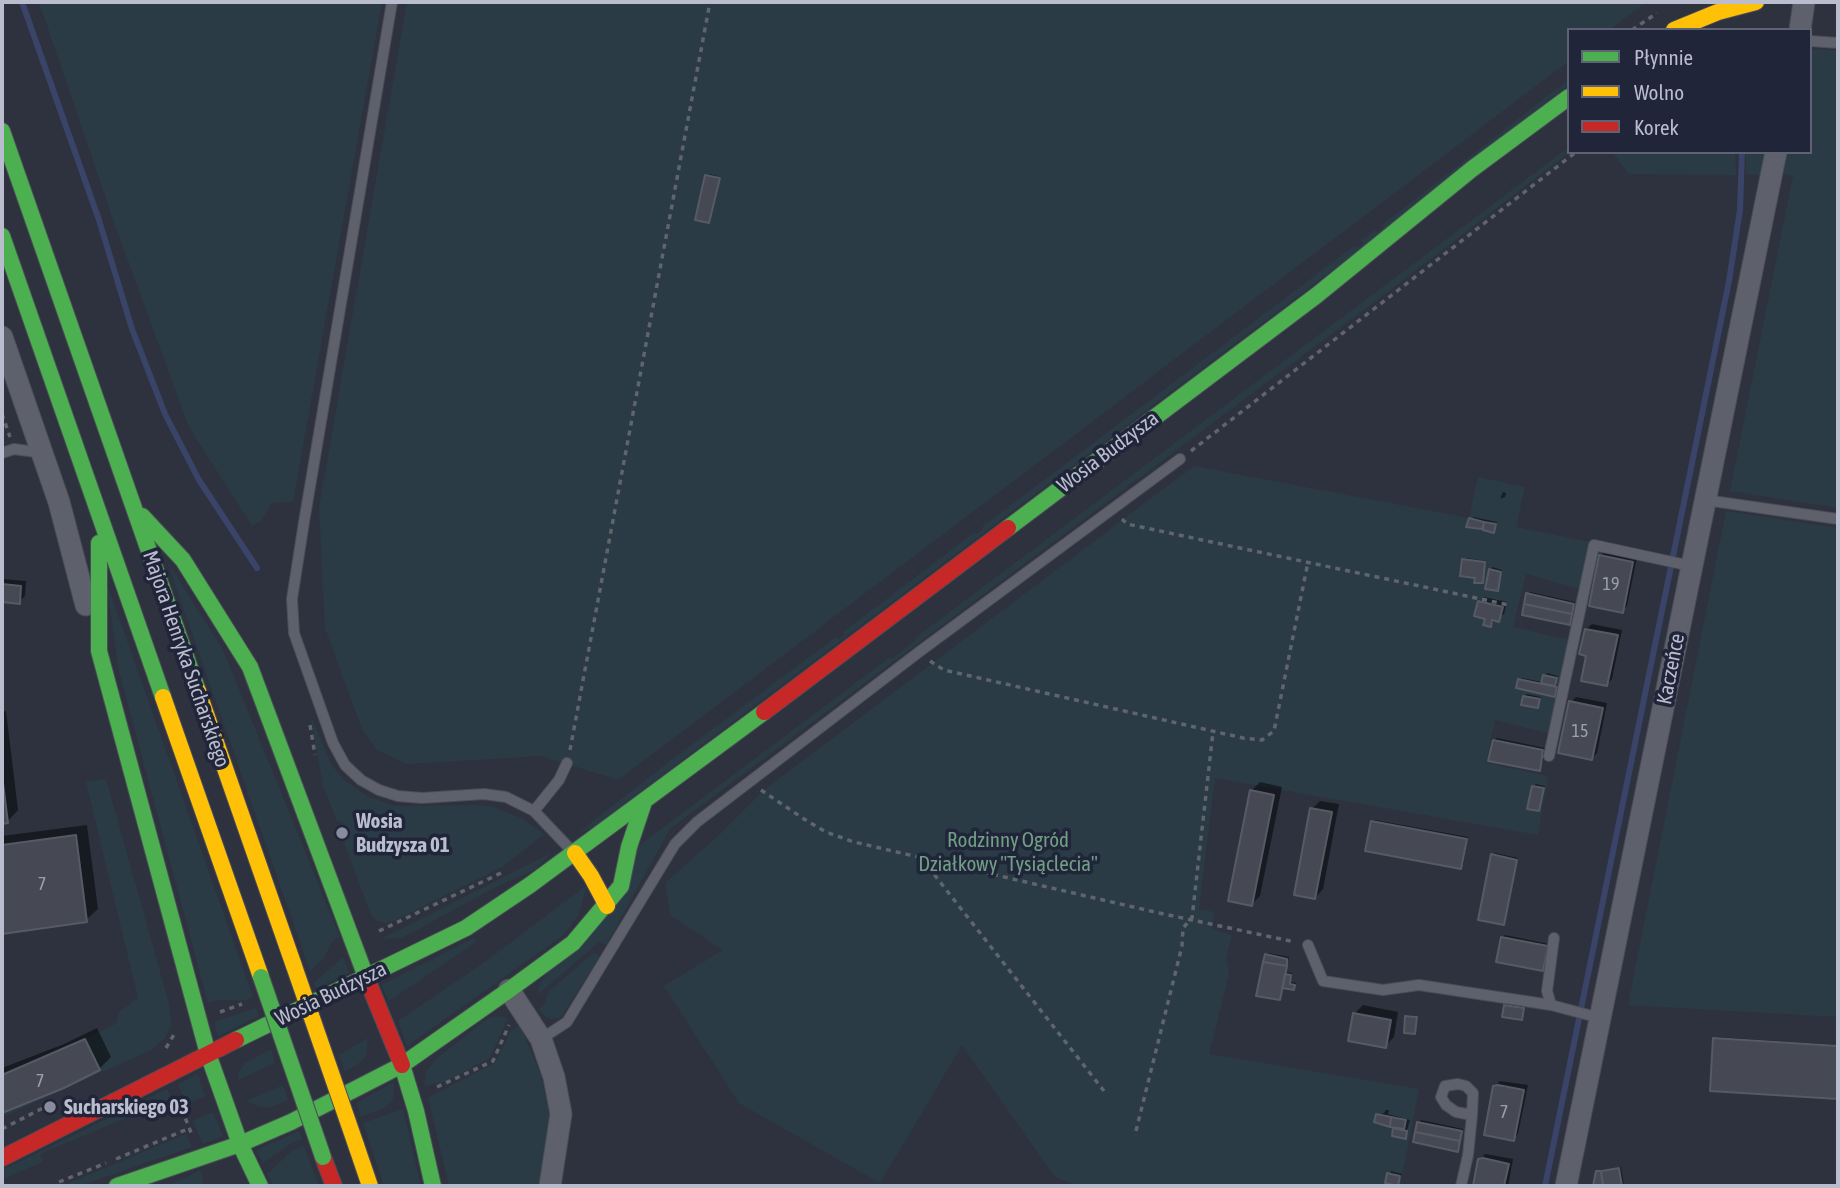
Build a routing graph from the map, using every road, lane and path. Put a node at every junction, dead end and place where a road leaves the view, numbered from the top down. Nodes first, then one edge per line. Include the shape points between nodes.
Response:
1 (392, 2) edge
2 (710, 2) edge
3 (1756, 2) edge
4 (1804, 2) edge
5 (1717, 7) edge
6 (1678, 28) edge
7 (1800, 28) edge
8 (1812, 41) edge
9 (1838, 43) edge
10 (1567, 99) edge
11 (2, 131) edge
12 (1573, 154) edge
13 (1776, 154) edge
14 (2, 236) edge
15 (2, 337) edge
16 (2, 414) edge
17 (10, 438) dead end
18 (2, 453) edge
19 (43, 453) junction
20 (1180, 459) joint
21 (1705, 500) junction
22 (133, 507) junction
23 (1110, 509) junction
24 (100, 516) junction
25 (1838, 519) edge
26 (1308, 562) junction
27 (1687, 565) junction
28 (1509, 604) dead end
29 (99, 651) junction
30 (919, 652) junction
31 (1213, 732) junction
32 (1549, 757) dead end
33 (567, 763) joint
34 (751, 782) junction
35 (644, 802) junction
36 (534, 811) junction
37 (575, 853) junction
38 (920, 857) junction
39 (509, 869) dead end
40 (607, 906) junction
41 (1192, 918) junction
42 (374, 933) dead end
43 (1554, 939) dead end
44 (1308, 944) joint
45 (366, 978) junction
46 (509, 990) junction
47 (1551, 1005) junction
48 (1595, 1017) junction
49 (180, 1024) dead end
50 (541, 1039) junction
51 (163, 1053) dead end
52 (208, 1054) junction
53 (401, 1065) junction
54 (167, 1076) junction
55 (1104, 1091) dead end
56 (1472, 1115) dead end
57 (190, 1128) junction
58 (1136, 1131) dead end
59 (240, 1144) junction
60 (201, 1157) junction
61 (2, 1158) edge
62 (60, 1182) dead end
63 (117, 1186) edge
64 (260, 1186) edge
65 (334, 1186) edge
66 (370, 1186) edge
67 (433, 1186) edge
68 (550, 1186) edge
69 (1461, 1186) edge
70 (1566, 1186) edge

1 - 36 lane via 292,599 294,633 333,743 345,765 361,780 398,796 484,794 506,797
2 - 33 path
3 - 5 main road
4 - 7 street
5 - 6 main road
8 - 9 lane
10 - 35 main road, Wosia Budzysza via 1317,295
11 - 22 main road, Majora Henryka Sucharskiego
12 - 20 path
13 - 21 street, Kaczeńce
14 - 24 main road, Majora Henryka Sucharskiego
15 - 19 street
16 - 17 path
18 - 19 lane via 14,449
19 - 29 street
20 - 23 lane
21 - 25 lane
21 - 27 street, Kaczeńce
22 - 45 main road via 183,560 250,667
22 - 66 main road, Majora Henryka Sucharskiego, bridge
23 - 26 path via 1127,524
23 - 30 lane
24 - 29 main road
24 - 65 main road, Majora Henryka Sucharskiego, bridge
26 - 28 path
26 - 31 path via 1273,731 1262,740
27 - 32 lane via 1594,545
27 - 48 street, Kaczeńce
29 - 52 main road
30 - 31 path via 944,670
30 - 34 lane
31 - 41 path
33 - 36 lane
34 - 38 path via 826,832
34 - 50 lane via 675,844 567,1022
35 - 37 main road, Wosia Budzysza
35 - 40 main road via 621,886
36 - 37 lane
37 - 40 main road
37 - 45 main road, Wosia Budzysza via 466,928
38 - 41 path
38 - 55 path
39 - 42 path
40 - 46 main road via 573,943
41 - 44 path
41 - 58 path via 1183,928
43 - 47 lane via 1547,991
44 - 47 lane via 1323,981 1383,990 1419,985
45 - 52 main road, Wosia Budzysza
45 - 53 main road
46 - 50 street
46 - 53 main road
47 - 48 lane
48 - 70 street, Kaczeńce
49 - 51 path
50 - 68 street via 561,1114
52 - 54 main road, Wosia Budzysza
52 - 59 main road
53 - 59 main road
53 - 67 main road
54 - 57 path
54 - 61 main road, Wosia Budzysza
56 - 69 lane
57 - 60 path
57 - 62 path
59 - 60 main road
59 - 64 main road
60 - 63 main road

